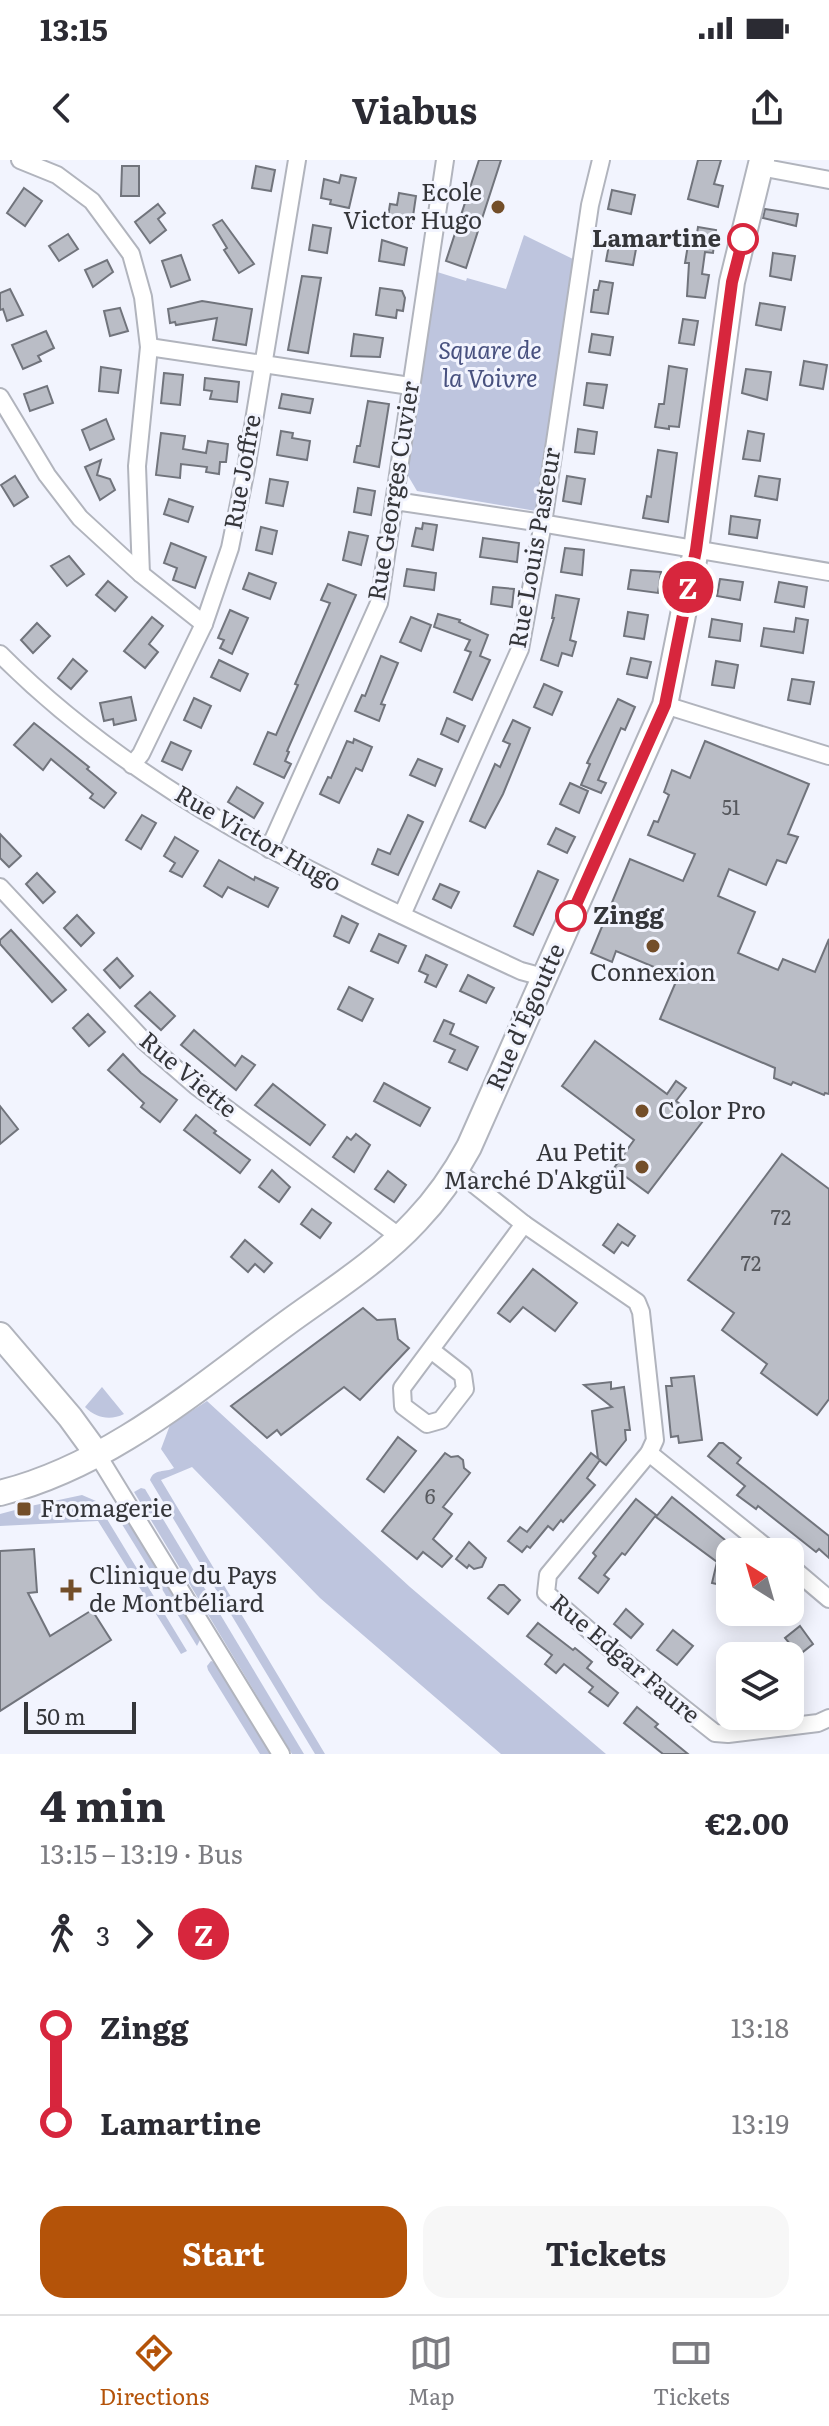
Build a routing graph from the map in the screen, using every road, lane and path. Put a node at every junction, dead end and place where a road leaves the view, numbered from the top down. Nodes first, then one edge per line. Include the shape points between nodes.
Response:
1 (20, 160) edge
2 (297, 160) edge
3 (445, 160) edge
4 (601, 160) edge
5 (761, 164) edge
6 (829, 180) edge
7 (149, 347) junction
8 (262, 365) junction
9 (410, 386) junction
10 (0, 397) edge
11 (395, 501) junction
12 (543, 523) junction
13 (696, 550) junction
14 (829, 572) edge
15 (141, 574) junction
16 (204, 624) junction
17 (2, 660) edge
18 (665, 705) junction
19 (829, 756) edge
20 (132, 765) junction
21 (269, 849) junction
22 (0, 887) edge
23 (402, 915) junction
24 (543, 977) junction
25 (456, 1170) junction
26 (524, 1224) junction
27 (400, 1237) junction
28 (0, 1335) edge
29 (431, 1350) junction
30 (649, 1453) junction
31 (97, 1454) junction
32 (0, 1493) edge
33 (755, 1538) edge
34 (804, 1578) edge
35 (829, 1599) edge
36 (829, 1718) edge
37 (281, 1754) edge

1 - 7 street via 57,175 92,201 131,254
2 - 8 street, Rue Joffre
3 - 9 street, Rue Georges Cuvier
4 - 12 street, Rue Louis Pasteur
5 - 6 street
5 - 13 main road, Rue d'Égoutte via 732,282
7 - 8 street
7 - 15 street via 137,466
8 - 9 street
8 - 16 street, Rue Joffre via 230,548
9 - 11 street, Rue Georges Cuvier
10 - 15 street via 80,518
11 - 12 street
11 - 21 street, Rue Georges Cuvier via 379,603
12 - 13 street
12 - 23 street, Rue Louis Pasteur via 520,649
13 - 14 street
13 - 18 main road, Rue d'Égoutte
15 - 16 street
16 - 20 street, Rue Joffre
17 - 20 street, Rue Victor Hugo
18 - 19 street
18 - 24 main road, Rue d'Égoutte
20 - 21 street, Rue Victor Hugo
21 - 23 street, Rue Victor Hugo
22 - 27 street, Rue Viette via 144,1041 196,1086
23 - 24 street, Rue Victor Hugo
24 - 25 main road, Rue d'Égoutte
25 - 26 street
25 - 27 main road, Rue d'Égoutte
26 - 29 street
26 - 30 street via 637,1302 655,1440
27 - 31 main road, Rue d'Égoutte via 197,1391
28 - 31 main road
29 - 29 street via 402,1388 403,1406 427,1424 441,1420 465,1389 463,1375
30 - 33 street
30 - 36 street, Rue Edgar Faure via 548,1575 550,1599 715,1733
31 - 32 main road, Rue d'Égoutte
31 - 37 street
34 - 35 street

